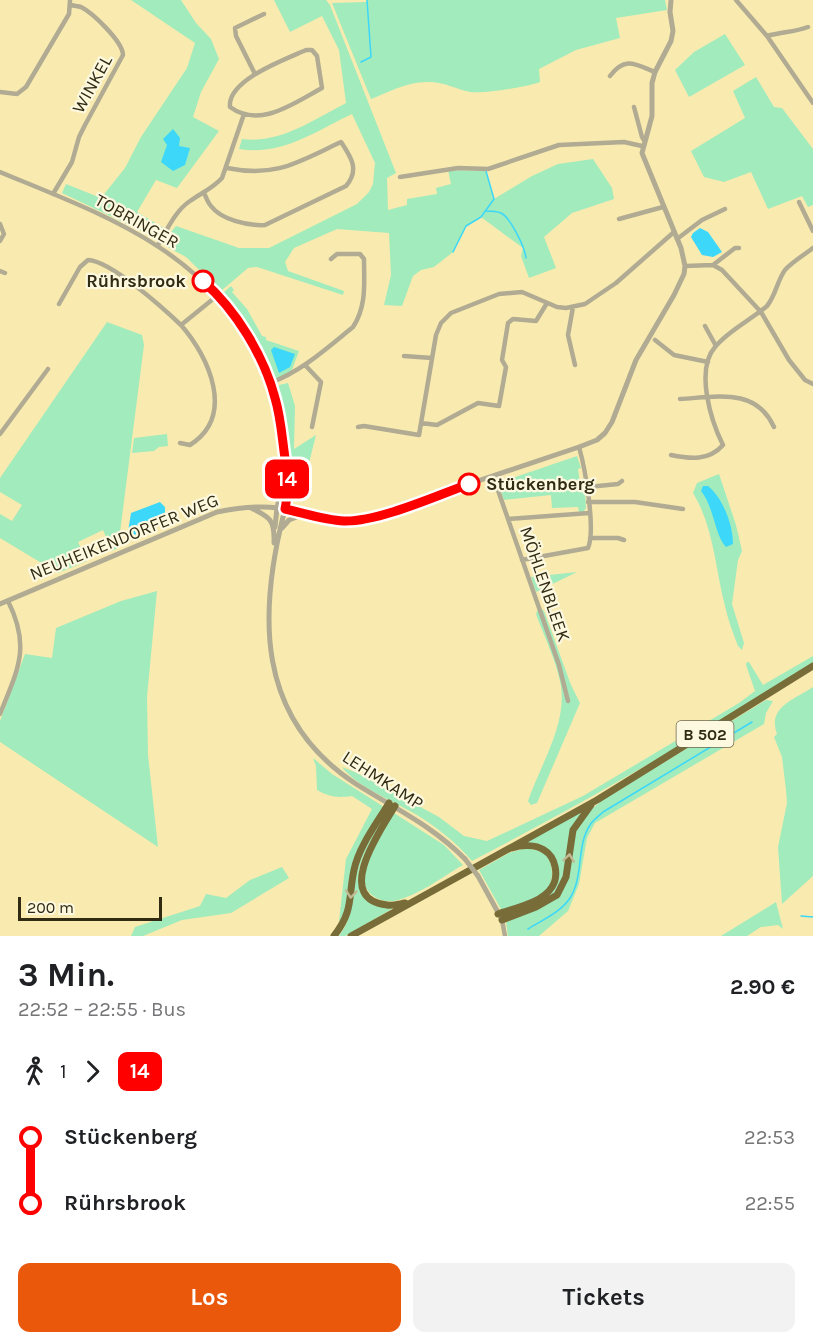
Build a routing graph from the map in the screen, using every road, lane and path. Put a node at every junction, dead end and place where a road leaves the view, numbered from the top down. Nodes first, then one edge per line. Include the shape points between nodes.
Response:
1 (671, 0) edge
2 (736, 0) edge
3 (71, 3) edge
4 (264, 14) dead end
5 (808, 27) dead end
6 (767, 36) junction
7 (655, 72) junction
8 (255, 74) junction
9 (610, 76) dead end
10 (0, 92) edge
11 (813, 104) edge
12 (634, 107) dead end
13 (244, 114) junction
14 (643, 143) junction
15 (227, 168) junction
16 (0, 172) edge
17 (400, 177) dead end
18 (204, 193) junction
19 (53, 194) junction
20 (800, 202) dead end
21 (663, 207) junction
22 (725, 209) dead end
23 (620, 219) dead end
24 (0, 224) edge
25 (813, 231) edge
26 (675, 235) junction
27 (0, 242) edge
28 (158, 245) junction
29 (739, 248) dead end
30 (813, 248) edge
31 (331, 259) dead end
32 (713, 265) junction
33 (685, 266) junction
34 (218, 295) junction
35 (547, 303) junction
36 (59, 304) dead end
37 (573, 307) junction
38 (761, 312) junction
39 (181, 325) junction
40 (705, 326) dead end
41 (655, 340) dead end
42 (716, 346) junction
43 (404, 356) dead end
44 (432, 358) junction
45 (708, 362) junction
46 (305, 365) junction
47 (575, 365) dead end
48 (48, 369) dead end
49 (270, 383) junction
50 (813, 384) edge
51 (708, 397) junction
52 (680, 399) dead end
53 (422, 423) junction
54 (312, 427) dead end
55 (358, 427) dead end
56 (774, 427) dead end
57 (0, 434) edge
58 (180, 443) dead end
59 (579, 447) junction
60 (671, 455) dead end
61 (285, 458) junction
62 (493, 476) junction
63 (622, 481) dead end
64 (588, 487) junction
65 (666, 498) dead end
66 (588, 502) junction
67 (664, 506) junction
68 (250, 507) junction
69 (277, 508) junction
70 (285, 509) junction
71 (682, 509) dead end
72 (589, 513) junction
73 (305, 514) junction
74 (508, 519) junction
75 (276, 534) junction
76 (590, 537) junction
77 (624, 540) dead end
78 (522, 560) junction
79 (8, 601) junction
80 (0, 604) edge
81 (813, 666) edge
82 (568, 702) dead end
83 (0, 714) edge
84 (597, 800) junction
85 (392, 805) junction
86 (501, 852) junction
87 (408, 903) junction
88 (500, 917) junction
89 (334, 936) edge
90 (351, 936) edge
91 (505, 936) edge

1 - 7 street via 671,41
2 - 6 street
3 - 10 street via 69,14 26,87 17,94
3 - 19 street, WINKEL via 108,30 120,43 123,55
4 - 8 street via 235,28
5 - 6 street
6 - 11 street
7 - 9 street via 627,63 617,66
7 - 14 street via 652,116
8 - 13 street via 241,83 229,102 230,107
8 - 13 street via 312,50 322,88 278,112 263,116
12 - 14 street
13 - 15 street
14 - 17 street via 559,145 488,169 448,169
14 - 21 street via 644,162
15 - 18 street via 222,178
15 - 18 street via 278,170 341,142 354,165 354,175 346,186 265,225 218,213
16 - 19 street, TOBRINGER
18 - 28 street via 179,211
19 - 28 street, TOBRINGER
20 - 25 street
21 - 23 street
21 - 26 street
22 - 26 street
24 - 27 street via 4,234
26 - 33 street
26 - 37 street via 616,283
28 - 34 street, TOBRINGER
29 - 32 street
30 - 38 street via 786,269 772,300
31 - 46 street via 337,254 360,254 364,259 363,306 354,327
32 - 33 street
32 - 38 street
33 - 59 street, NEUHEIKENDORFER WEG via 681,283 636,360 612,422 597,440
34 - 39 street
34 - 49 street, TOBRINGER via 250,340
35 - 37 street
35 - 44 street via 508,292 457,309 438,328
35 - 53 street via 536,321 513,319 508,323 499,406 478,403 437,424
36 - 39 street via 80,267 88,260 96,260
37 - 47 street via 568,335
38 - 42 street
38 - 50 street via 789,360 805,381
39 - 58 street via 205,362 215,405 205,434 190,445
40 - 42 street
41 - 45 street via 674,355
42 - 45 street
43 - 44 street
44 - 53 street
45 - 51 street
46 - 49 street
46 - 54 street via 321,382
48 - 57 street
49 - 61 street, TOBRINGER
51 - 52 street
51 - 56 street via 743,398 759,406
51 - 60 street via 712,420 723,445 704,457
53 - 55 street via 419,435
59 - 62 street, NEUHEIKENDORFER WEG
59 - 64 street
61 - 69 street, TOBRINGER
61 - 70 street, TOBRINGER
62 - 73 street, NEUHEIKENDORFER WEG via 362,520
62 - 74 street, MÖHLENBLEEK
63 - 64 street
64 - 66 street
65 - 67 street
66 - 67 street
66 - 72 street
67 - 71 street
68 - 69 street, NEUHEIKENDORFER WEG
68 - 75 street via 268,517
68 - 79 street, NEUHEIKENDORFER WEG via 217,512
69 - 70 street, NEUHEIKENDORFER WEG
69 - 75 street
70 - 73 street, NEUHEIKENDORFER WEG
70 - 75 street
72 - 74 street
72 - 76 street
73 - 75 street via 287,521
74 - 78 street, MÖHLENBLEEK
75 - 85 street, LEHMKAMP via 268,602 270,650 285,704 313,747 331,765
76 - 77 street
76 - 78 street via 590,545 585,549
78 - 82 street, MÖHLENBLEEK via 563,676
79 - 80 street, NEUHEIKENDORFER WEG
79 - 83 street via 18,621 20,654
81 - 84 highway, B 502
84 - 86 highway, B 502
88 -> 84 highway via 542,904 556,895 566,877 573,830
85 - 87 highway via 365,859 361,885 366,896 386,905
85 - 88 street, LEHMKAMP, bridge via 447,841 465,859
85 -> 89 highway via 358,857 347,917
86 - 87 highway, B 502
86 - 88 highway via 520,846 544,850 555,866 556,878 552,888 539,899
87 - 90 highway, B 502
88 - 91 street

